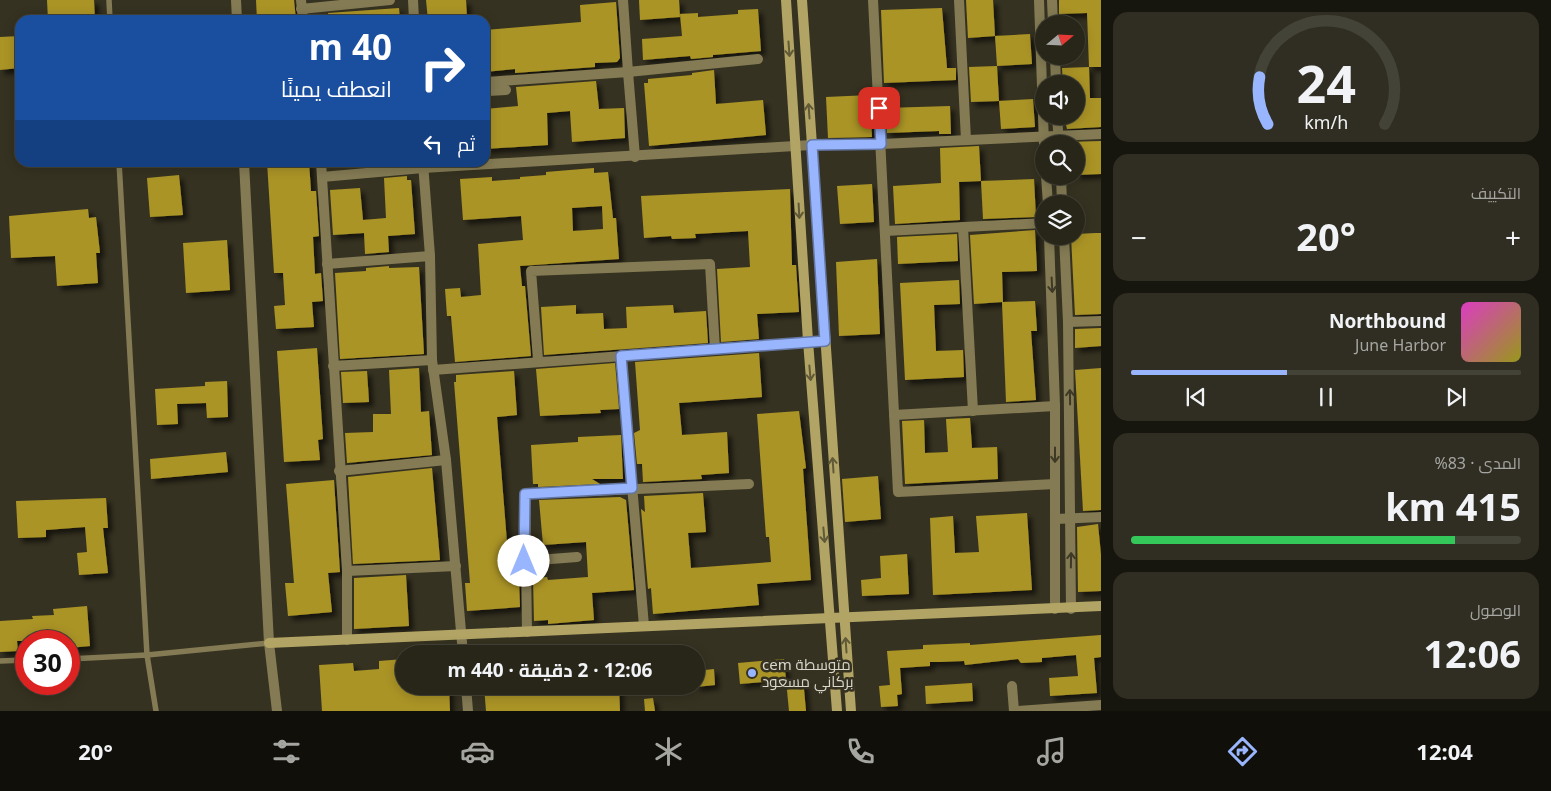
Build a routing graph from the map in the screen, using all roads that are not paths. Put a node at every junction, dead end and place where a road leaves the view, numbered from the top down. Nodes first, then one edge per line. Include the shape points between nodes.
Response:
1 (109, 0) edge
2 (236, 0) edge
3 (390, 0) edge
4 (413, 0) edge
5 (623, 0) edge
6 (786, 0) edge
7 (802, 0) edge
8 (873, 0) edge
9 (959, 0) edge
10 (1039, 0) edge
11 (1052, 0) edge
12 (302, 10) edge
13 (110, 15) edge
14 (237, 15) edge
15 (414, 15) edge
16 (1053, 15) edge
17 (758, 59) dead end
18 (628, 72) junction
19 (490, 82) edge
20 (506, 90) dead end
21 (490, 91) edge
22 (1101, 134) edge
23 (1044, 135) edge
24 (1085, 136) edge
25 (966, 140) junction
26 (1035, 140) edge
27 (881, 144) junction
28 (812, 145) junction
29 (795, 146) junction
30 (635, 157) junction
31 (490, 162) edge
32 (119, 167) edge
33 (244, 167) edge
34 (321, 167) edge
35 (406, 167) edge
36 (423, 167) edge
37 (322, 177) junction
38 (1035, 223) edge
39 (963, 227) junction
40 (885, 231) junction
41 (1049, 245) edge
42 (1064, 245) edge
43 (430, 256) junction
44 (327, 264) junction
45 (1101, 321) edge
46 (1068, 322) junction
47 (808, 341) junction
48 (825, 341) junction
49 (715, 350) junction
50 (621, 356) junction
51 (538, 360) junction
52 (433, 365) junction
53 (333, 366) junction
54 (1055, 406) junction
55 (973, 411) junction
56 (894, 415) junction
57 (446, 460) junction
58 (339, 471) junction
59 (749, 484) dead end
60 (1054, 484) junction
61 (632, 488) junction
62 (1101, 518) edge
63 (1072, 519) junction
64 (1056, 520) junction
65 (578, 557) dead end
66 (524, 561) junction
67 (456, 566) junction
68 (347, 572) junction
69 (1101, 606) edge
70 (1055, 609) junction
71 (1071, 609) junction
72 (844, 616) junction
73 (830, 617) junction
74 (644, 626) junction
75 (526, 632) junction
76 (462, 634) junction
77 (347, 640) junction
78 (269, 644) junction
79 (463, 645) edge
80 (147, 655) junction
81 (80, 658) edge
82 (15, 660) edge
83 (0, 661) edge
84 (1012, 686) dead end
85 (467, 695) edge
86 (1101, 705) edge
87 (1040, 710) edge
88 (156, 711) edge
89 (278, 711) edge
90 (468, 711) edge
91 (837, 711) edge
92 (851, 711) edge
93 (1016, 711) edge

1 - 13 lane
2 - 14 street
3 - 12 street
4 - 15 street
5 - 18 street
6 -> 29 main road
28 -> 7 main road
8 - 27 street
9 - 25 street
10 - 23 street
11 - 16 street
17 - 18 street
18 - 19 street
18 - 30 street
20 - 21 street
22 - 24 street
25 - 26 street
25 - 27 street
27 - 28 street
27 - 40 street
28 - 29 street
28 - 48 main road
29 - 30 street
29 -> 47 main road
30 - 31 street
32 - 80 lane
33 - 78 street
34 - 37 street
35 - 37 street
36 - 43 street
37 - 44 street
38 - 39 street
39 - 40 street
39 - 55 street
40 - 56 street
41 -> 54 street
42 - 46 street
43 - 44 street
43 - 52 street
44 - 53 street
45 - 46 street
63 -> 46 street
47 - 48 street
47 - 49 street
47 -> 73 main road
72 -> 48 main road
49 - 50 street
49 - 51 street via 710,264 531,271
50 - 51 street
50 - 61 street
51 - 52 street
52 - 53 street
52 - 57 street
53 - 58 street
54 - 55 street
54 -> 60 street
55 - 56 street
56 - 60 street via 898,492
57 - 58 street
57 - 67 street
58 - 68 street
59 - 61 street
60 - 64 street
61 - 66 street via 525,494
61 - 74 street
62 - 63 street
63 - 64 street
71 -> 63 street
64 - 70 street
65 - 66 street
66 - 75 street
67 - 68 street
67 - 76 street
68 - 77 street
69 - 71 main road
70 - 71 main road
70 - 72 main road
72 - 73 main road
92 -> 72 main road
73 - 74 main road
73 - 91 main road
74 - 75 main road
75 - 76 main road
76 - 77 main road
76 - 79 street
77 - 78 main road
78 - 80 lane
78 - 89 street
80 - 81 lane
80 - 88 lane
82 - 83 lane
84 - 93 street
85 - 90 street
86 - 87 street
87 - 93 street

